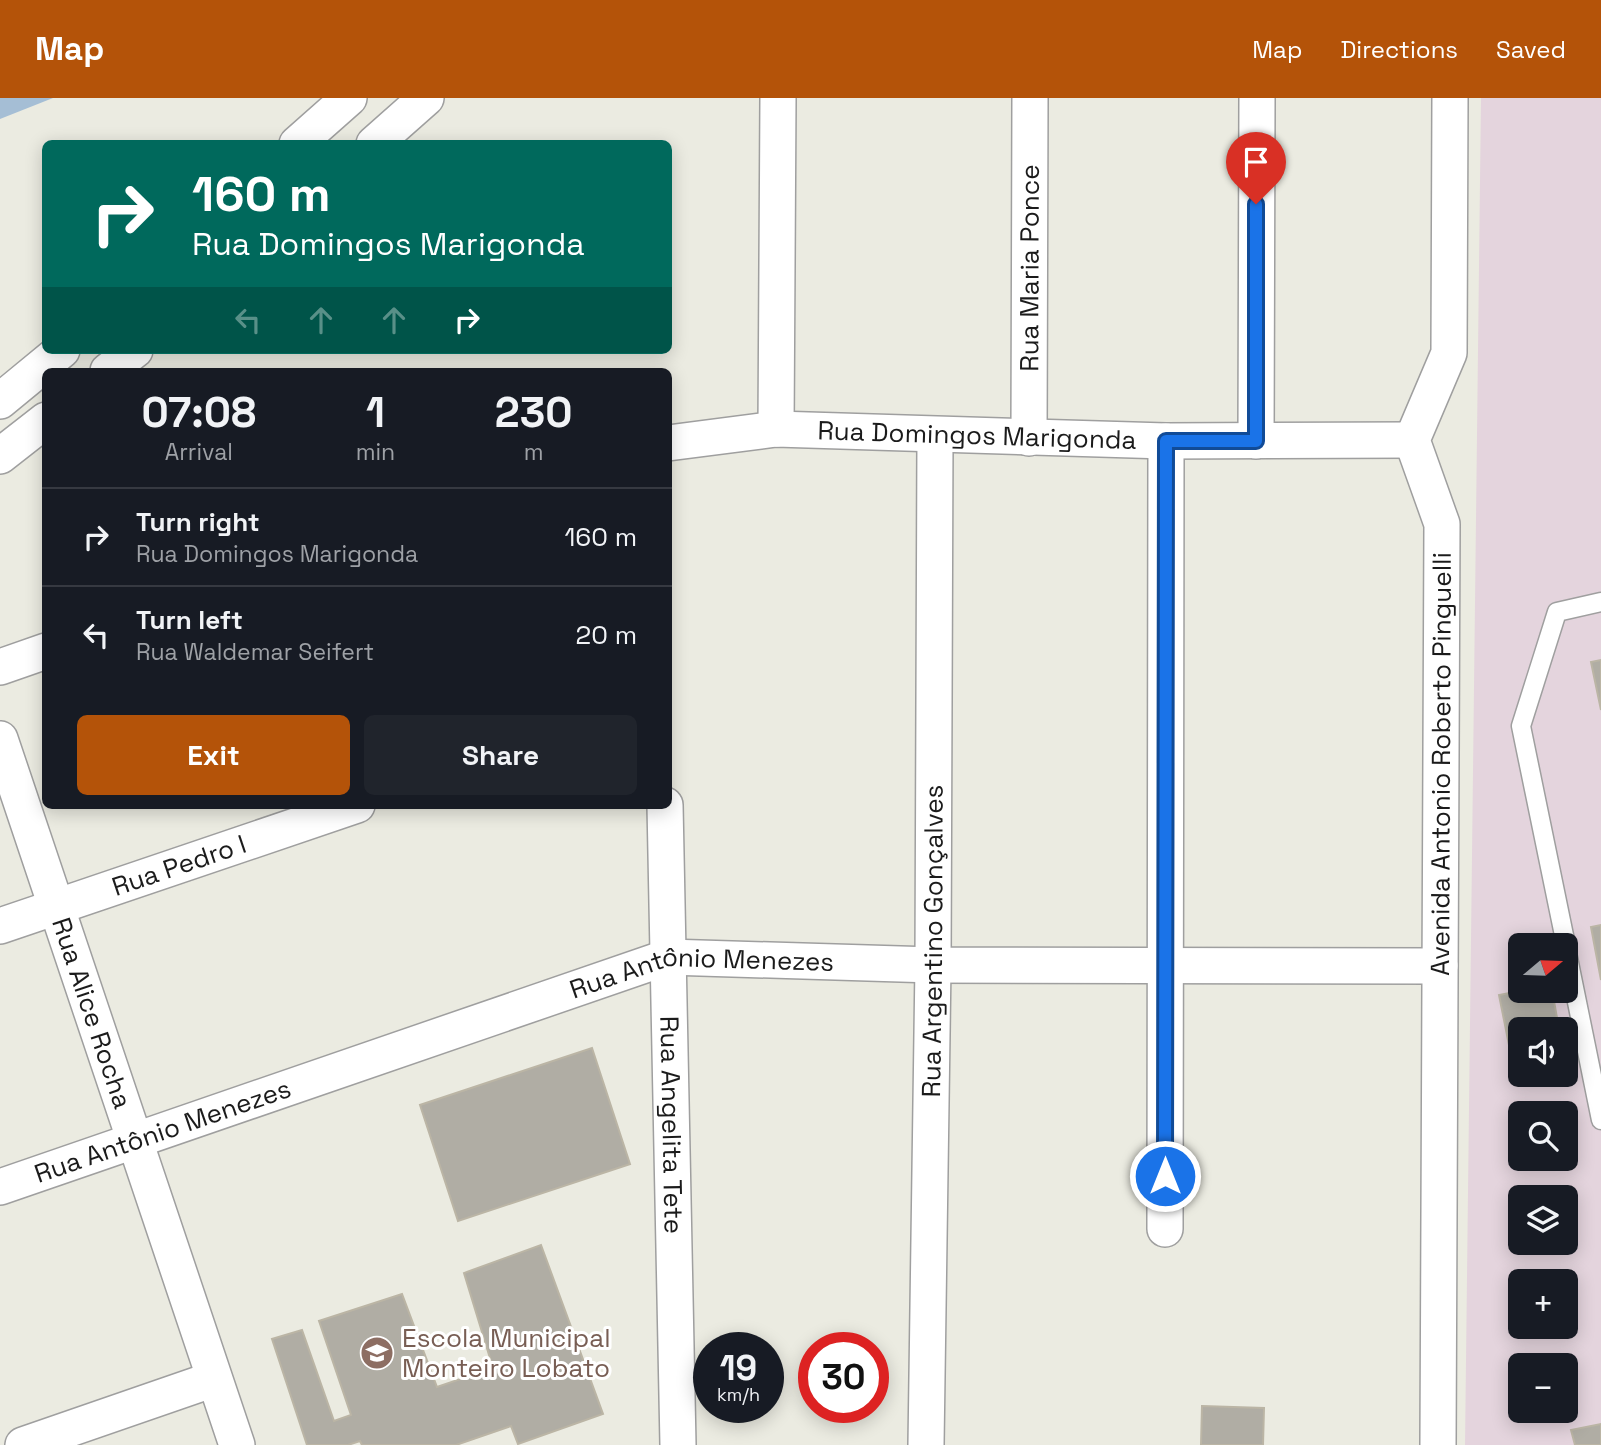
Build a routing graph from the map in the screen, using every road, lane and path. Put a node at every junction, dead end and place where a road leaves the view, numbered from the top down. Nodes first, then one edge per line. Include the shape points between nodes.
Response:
1 (349, 98) edge
2 (426, 98) edge
3 (778, 98) edge
4 (1030, 98) edge
5 (1256, 98) edge
6 (1450, 98) edge
7 (302, 140) edge
8 (379, 140) edge
9 (57, 354) edge
10 (130, 354) edge
11 (112, 368) edge
12 (0, 401) edge
13 (42, 424) edge
14 (776, 429) junction
15 (934, 436) junction
16 (1029, 438) junction
17 (1412, 440) junction
18 (1166, 441) junction
19 (1256, 441) junction
20 (672, 442) edge
21 (0, 456) edge
22 (1601, 602) edge
23 (42, 653) edge
24 (0, 667) edge
25 (0, 738) edge
26 (345, 809) edge
27 (665, 809) edge
28 (56, 907) junction
29 (0, 926) edge
30 (1563, 933) edge
31 (668, 957) junction
32 (933, 965) junction
33 (1440, 966) junction
34 (1165, 967) junction
35 (1577, 1003) edge
36 (1601, 1120) edge
37 (134, 1141) junction
38 (0, 1187) edge
39 (1165, 1229) dead end
40 (214, 1379) junction
41 (23, 1445) edge
42 (236, 1445) edge
43 (678, 1445) edge
44 (926, 1445) edge
45 (1438, 1445) edge

1 - 7 street
2 - 8 street
3 - 14 street
4 - 16 street, Rua Maria Ponce
5 - 19 street
6 - 17 street via 1449,353
9 - 12 street
10 - 11 street
13 - 21 street
14 - 15 street, Rua Domingos Marigonda
14 - 20 street, Rua Domingos Marigonda
15 - 16 street, Rua Domingos Marigonda
15 - 32 street, Rua Argentino Gonçalves
16 - 18 street, Rua Domingos Marigonda
17 - 19 street, Rua Domingos Marigonda
17 - 33 street, Avenida Antonio Roberto Pinguelli via 1442,524
18 - 19 street, Rua Domingos Marigonda
18 - 34 street
22 - 30 lane via 1557,611 1521,726
23 - 24 street
25 - 28 street, Rua Alice Rocha
26 - 28 street, Rua Pedro I
27 - 31 street, Rua Angelita Tete
28 - 29 street, Rua Pedro I
28 - 37 street, Rua Alice Rocha
31 - 32 street, Rua Antônio Menezes
31 - 37 street, Rua Antônio Menezes
31 - 43 street, Rua Angelita Tete
32 - 34 street, Rua Antônio Menezes
32 - 44 street, Rua Argentino Gonçalves
33 - 34 street, Rua Antônio Menezes
33 - 45 street, Avenida Antonio Roberto Pinguelli
34 - 39 street
35 - 36 lane
37 - 38 street, Rua Antônio Menezes
37 - 40 street, Rua Alice Rocha
40 - 41 street
40 - 42 street, Rua Alice Rocha

